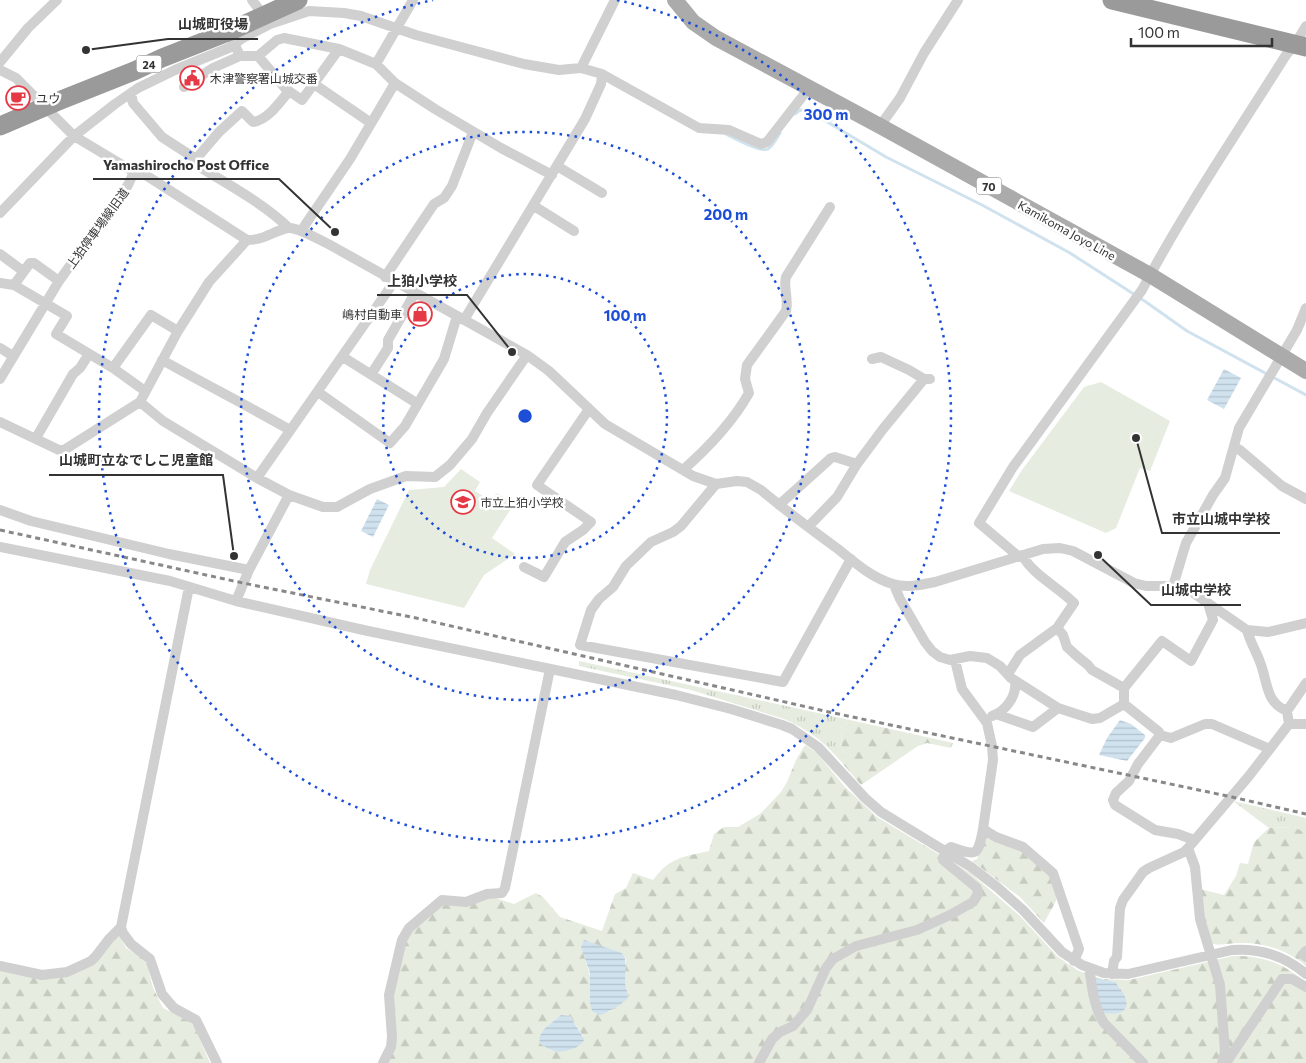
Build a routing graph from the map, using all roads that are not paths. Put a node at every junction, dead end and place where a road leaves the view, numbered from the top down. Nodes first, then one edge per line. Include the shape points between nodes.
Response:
1 (57, 0) edge
2 (252, 0) edge
3 (298, 0) edge
4 (413, 0) edge
5 (615, 0) edge
6 (675, 0) edge
7 (958, 0) edge
8 (1112, 0) edge
9 (264, 16) junction
10 (1306, 26) edge
11 (396, 29) junction
12 (232, 38) junction
13 (1300, 45) edge
14 (339, 49) junction
15 (240, 56) junction
16 (258, 56) junction
17 (0, 62) edge
18 (376, 64) junction
19 (581, 68) junction
20 (0, 70) edge
21 (602, 74) junction
22 (395, 83) junction
23 (314, 84) junction
24 (184, 87) dead end
25 (809, 88) junction
26 (289, 92) junction
27 (131, 93) junction
28 (44, 107) junction
29 (372, 123) junction
30 (0, 126) edge
31 (880, 126) junction
32 (473, 132) junction
33 (74, 136) junction
34 (196, 159) junction
35 (554, 171) junction
36 (134, 172) junction
37 (602, 193) dead end
38 (534, 206) junction
39 (830, 207) dead end
40 (0, 213) edge
41 (290, 228) junction
42 (301, 231) junction
43 (574, 231) dead end
44 (246, 240) junction
45 (0, 254) edge
46 (23, 271) junction
47 (1150, 275) junction
48 (390, 279) junction
49 (59, 281) junction
50 (0, 283) edge
51 (14, 285) junction
52 (415, 294) junction
53 (44, 304) junction
54 (1306, 308) edge
55 (461, 318) junction
56 (178, 331) junction
57 (0, 348) edge
58 (89, 354) junction
59 (527, 355) junction
60 (13, 356) junction
61 (1282, 356) junction
62 (343, 357) junction
63 (872, 359) dead end
64 (162, 360) junction
65 (113, 368) junction
66 (1306, 370) edge
67 (372, 373) junction
68 (0, 379) edge
69 (146, 391) junction
70 (318, 392) junction
71 (140, 402) junction
72 (418, 404) junction
73 (590, 409) junction
74 (0, 422) edge
75 (290, 430) junction
76 (36, 438) junction
77 (1234, 447) junction
78 (857, 464) junction
79 (683, 470) junction
80 (257, 478) junction
81 (716, 484) junction
82 (289, 495) junction
83 (1306, 499) edge
84 (779, 505) junction
85 (0, 510) edge
86 (808, 526) junction
87 (0, 547) edge
88 (1020, 555) junction
89 (851, 559) junction
90 (524, 567) dead end
91 (249, 570) junction
92 (894, 585) junction
93 (1173, 586) junction
94 (189, 588) junction
95 (236, 601) junction
96 (1208, 603) junction
97 (1306, 623) edge
98 (1057, 628) junction
99 (1247, 630) junction
100 (955, 660) junction
101 (550, 669) junction
102 (1012, 677) junction
103 (1306, 683) edge
104 (1124, 688) junction
105 (1124, 704) junction
106 (1058, 708) junction
107 (1287, 711) junction
108 (996, 714) junction
109 (984, 719) junction
110 (1289, 724) junction
111 (1306, 724) edge
112 (1160, 735) junction
113 (1270, 749) junction
114 (983, 829) junction
115 (1191, 844) junction
116 (945, 851) junction
117 (122, 927) junction
118 (1306, 951) edge
119 (1210, 955) junction
120 (1306, 957) edge
121 (1074, 961) junction
122 (0, 966) edge
123 (1089, 968) junction
124 (1112, 974) junction
125 (1306, 974) edge
126 (1306, 987) edge
127 (217, 1063) edge
128 (384, 1063) edge
129 (758, 1063) edge
130 (1143, 1063) edge
131 (1224, 1063) edge

1 - 17 street
2 - 9 street
3 - 9 highway, 24
4 - 11 street
5 - 19 street
6 - 25 main road, Kamikoma Joyo Line / 70 via 693,22 716,38
7 - 31 street
8 - 13 highway
9 - 12 highway, 24
10 - 13 street
11 - 12 street via 361,16 309,11 270,24 241,39
11 - 18 street
11 - 19 street via 524,64 559,70
12 - 15 street
12 - 27 street
12 - 28 highway, 24
13 - 47 street via 1286,55
14 - 16 street via 284,38
14 - 18 street
14 - 23 street
15 - 16 street
15 - 24 street via 213,68
16 - 26 street
18 - 22 street
19 - 21 street
20 - 28 street, 上狛停車場線旧道 via 16,78
21 - 25 street via 699,128 729,130 760,144 766,142
21 - 35 street via 601,84 585,119
22 - 29 street
22 - 32 street
23 - 26 street via 302,100
23 - 29 street
25 - 31 main road, Kamikoma Joyo Line / 70
26 - 34 street via 258,122 251,121 242,111
27 - 33 street
27 - 34 street via 133,103 162,137
28 - 30 highway, 24
28 - 33 street, 上狛停車場線旧道
29 - 42 street
31 - 47 main road, Kamikoma Joyo Line / 70
32 - 35 street
32 - 48 street via 452,186 444,198 434,204
33 - 36 street, 上狛停車場線旧道
33 - 40 street
34 - 41 street via 198,166 263,206
35 - 37 street
35 - 38 street
36 - 44 street via 144,174
36 - 49 street, 上狛停車場線旧道
38 - 43 street
38 - 55 street
39 - 79 street via 786,277 786,311 747,365 745,379 749,392 725,429
41 - 42 street
41 - 44 street via 258,240
42 - 48 street
44 - 56 street via 209,282
45 - 46 street
46 - 49 street via 34,262
46 - 51 street
47 - 61 main road, Kamikoma Joyo Line / 70
47 - 88 street via 1013,467 979,524
48 - 52 street
48 - 62 street
49 - 53 street, 上狛停車場線旧道
50 - 51 street
51 - 53 street
52 - 55 street
52 - 67 street
53 - 58 street via 67,316 56,334
53 - 60 street, 上狛停車場線旧道
54 - 61 street
55 - 59 street
55 - 72 street via 444,359
56 - 64 street
56 - 65 street via 151,315
57 - 60 street
58 - 65 street
58 - 76 street via 73,374
59 - 73 street via 550,371
59 - 82 street via 472,439 436,477 406,476 370,489 333,508
60 - 68 street, 上狛停車場線旧道
61 - 66 main road, Kamikoma Joyo Line / 70
61 - 77 street via 1240,428
62 - 67 street
62 - 70 street
63 - 78 street via 882,357 926,379 883,428
64 - 69 street
64 - 75 street
65 - 69 street
67 - 72 street
69 - 71 street
70 - 72 street via 390,443
70 - 75 street
71 - 76 street via 64,450
71 - 80 street via 163,421
73 - 79 street via 605,424
73 - 90 street via 537,485 591,522 565,542 544,577
74 - 76 street
75 - 80 street
77 - 83 street via 1282,486
77 - 93 street via 1225,478 1186,543
78 - 84 street via 831,458
78 - 86 street via 837,497
79 - 81 street
80 - 82 street
81 - 84 street via 747,482
81 - 89 street via 681,526 652,542 626,566 613,587 591,610 580,644 783,682
82 - 91 street
84 - 86 street
85 - 91 street via 31,521
86 - 89 street
87 - 94 street via 170,581
88 - 92 street via 919,586
88 - 93 street via 1048,548 1067,549 1134,583
88 - 98 street via 1038,575 1074,603
89 - 92 street
91 - 95 street
92 - 100 street via 932,651
93 - 96 street via 1189,590
94 - 95 street
94 - 117 street
95 - 101 street
96 - 99 street
96 - 104 street via 1213,620 1191,661 1162,641
97 - 99 street via 1268,632
98 - 102 street via 1020,654
98 - 104 street via 1064,635 1067,647 1092,670
99 - 107 street via 1274,703
100 - 102 street via 970,656 987,658
100 - 109 street via 962,689
101 - 116 street via 731,709 792,729 818,746 881,812
101 - 128 street via 505,888 502,893 486,894 466,902 442,900 407,931 389,990 391,1047
102 - 106 street
102 - 108 street via 1016,684 1012,698
103 - 107 street
104 - 105 street
105 - 106 street via 1092,720
105 - 112 street
106 - 108 street via 1033,727
107 - 110 street
108 - 109 street
109 - 114 street via 993,760
110 - 111 street
110 - 113 street
112 - 113 street via 1171,738 1212,724
112 - 115 street via 1113,800 1115,805 1155,830 1178,834
113 - 115 street
114 - 116 street via 978,849 973,854 951,848
114 - 121 street via 1023,847 1053,873 1079,949
115 - 119 street via 1200,918
115 - 124 street via 1170,860 1143,872 1123,900 1118,952
116 - 121 street via 997,887
116 - 129 street via 943,860 978,888 973,902 917,930 856,946 833,959 807,1010 793,1026 772,1039
117 - 122 street via 91,961 67,972 42,975
117 - 127 street via 132,944 150,959 162,994 174,1008 196,1020
118 - 120 street
119 - 124 street via 1136,973
119 - 125 street via 1232,950 1261,951 1286,960
119 - 131 street via 1220,985
121 - 123 street
123 - 124 street
123 - 130 street via 1100,1016
126 - 131 street via 1288,978 1282,979

